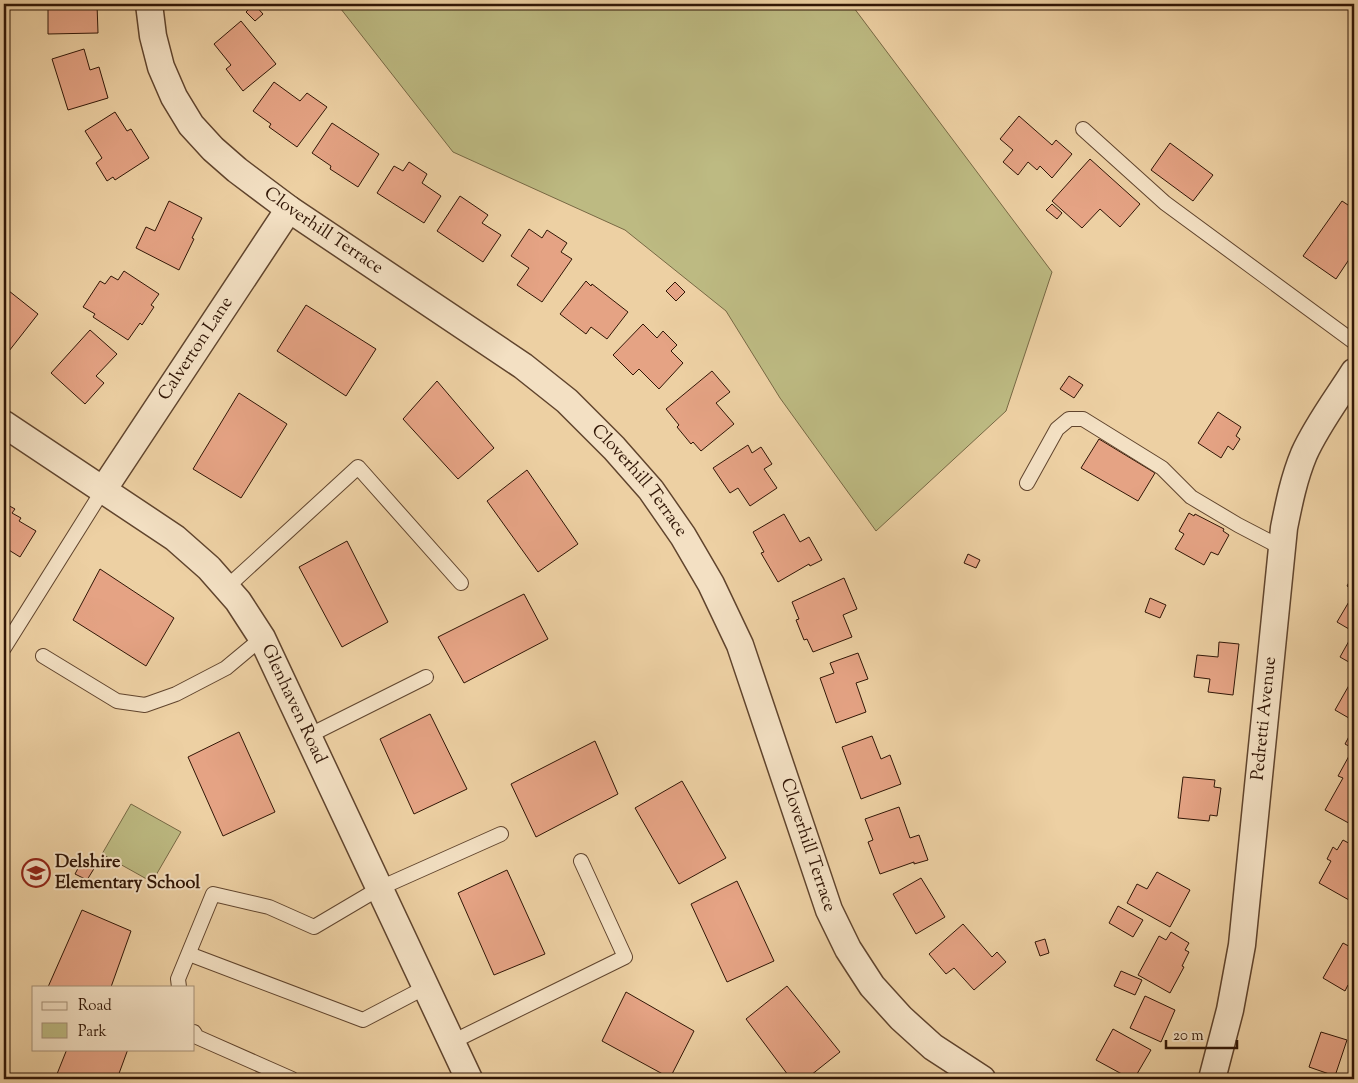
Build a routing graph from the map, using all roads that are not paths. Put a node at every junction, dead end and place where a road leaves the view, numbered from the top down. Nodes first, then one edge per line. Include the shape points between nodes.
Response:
1 (149, 4) edge
2 (1083, 130) dead end
3 (289, 209) junction
4 (1354, 342) edge
5 (1354, 372) edge
6 (4, 424) edge
7 (1027, 483) dead end
8 (103, 490) junction
9 (1282, 548) junction
10 (461, 583) dead end
11 (226, 588) junction
12 (262, 638) junction
13 (4, 648) edge
14 (43, 656) dead end
15 (426, 677) dead end
16 (308, 736) junction
17 (501, 834) dead end
18 (581, 861) dead end
19 (380, 888) junction
20 (189, 954) junction
21 (179, 986) edge
22 (426, 987) junction
23 (195, 1034) edge
24 (452, 1042) junction
25 (292, 1079) edge
26 (469, 1079) edge
27 (982, 1079) edge
28 (1212, 1079) edge

1 - 3 street, Cloverhill Terrace via 161,67 174,97 192,125 219,154
2 - 4 lane via 1165,203
3 - 8 street, Calverton Lane
3 - 27 street, Cloverhill Terrace via 523,366 567,401 650,490 683,536 740,644 829,910 848,949 872,986 901,1018 933,1047
5 - 9 street, Pedretti Avenue via 1304,454 1290,496
6 - 8 street, Glenhaven Road
7 - 9 lane via 1057,429 1069,419 1083,419 1162,468 1191,496
8 - 11 street, Glenhaven Road via 175,538
8 - 13 lane
9 - 28 street, Pedretti Avenue via 1242,945
10 - 11 lane via 358,467
11 - 12 street, Glenhaven Road
12 - 14 lane via 226,668 176,694 145,705 117,701
12 - 16 street, Glenhaven Road
15 - 16 lane
16 - 19 street, Glenhaven Road
17 - 19 lane
18 - 24 lane via 625,957
19 - 20 lane via 314,927 269,907 214,894
19 - 22 street, Glenhaven Road
20 - 21 lane via 178,979
20 - 22 lane via 363,1020
22 - 24 street, Glenhaven Road
23 - 25 lane
24 - 26 street, Glenhaven Road

